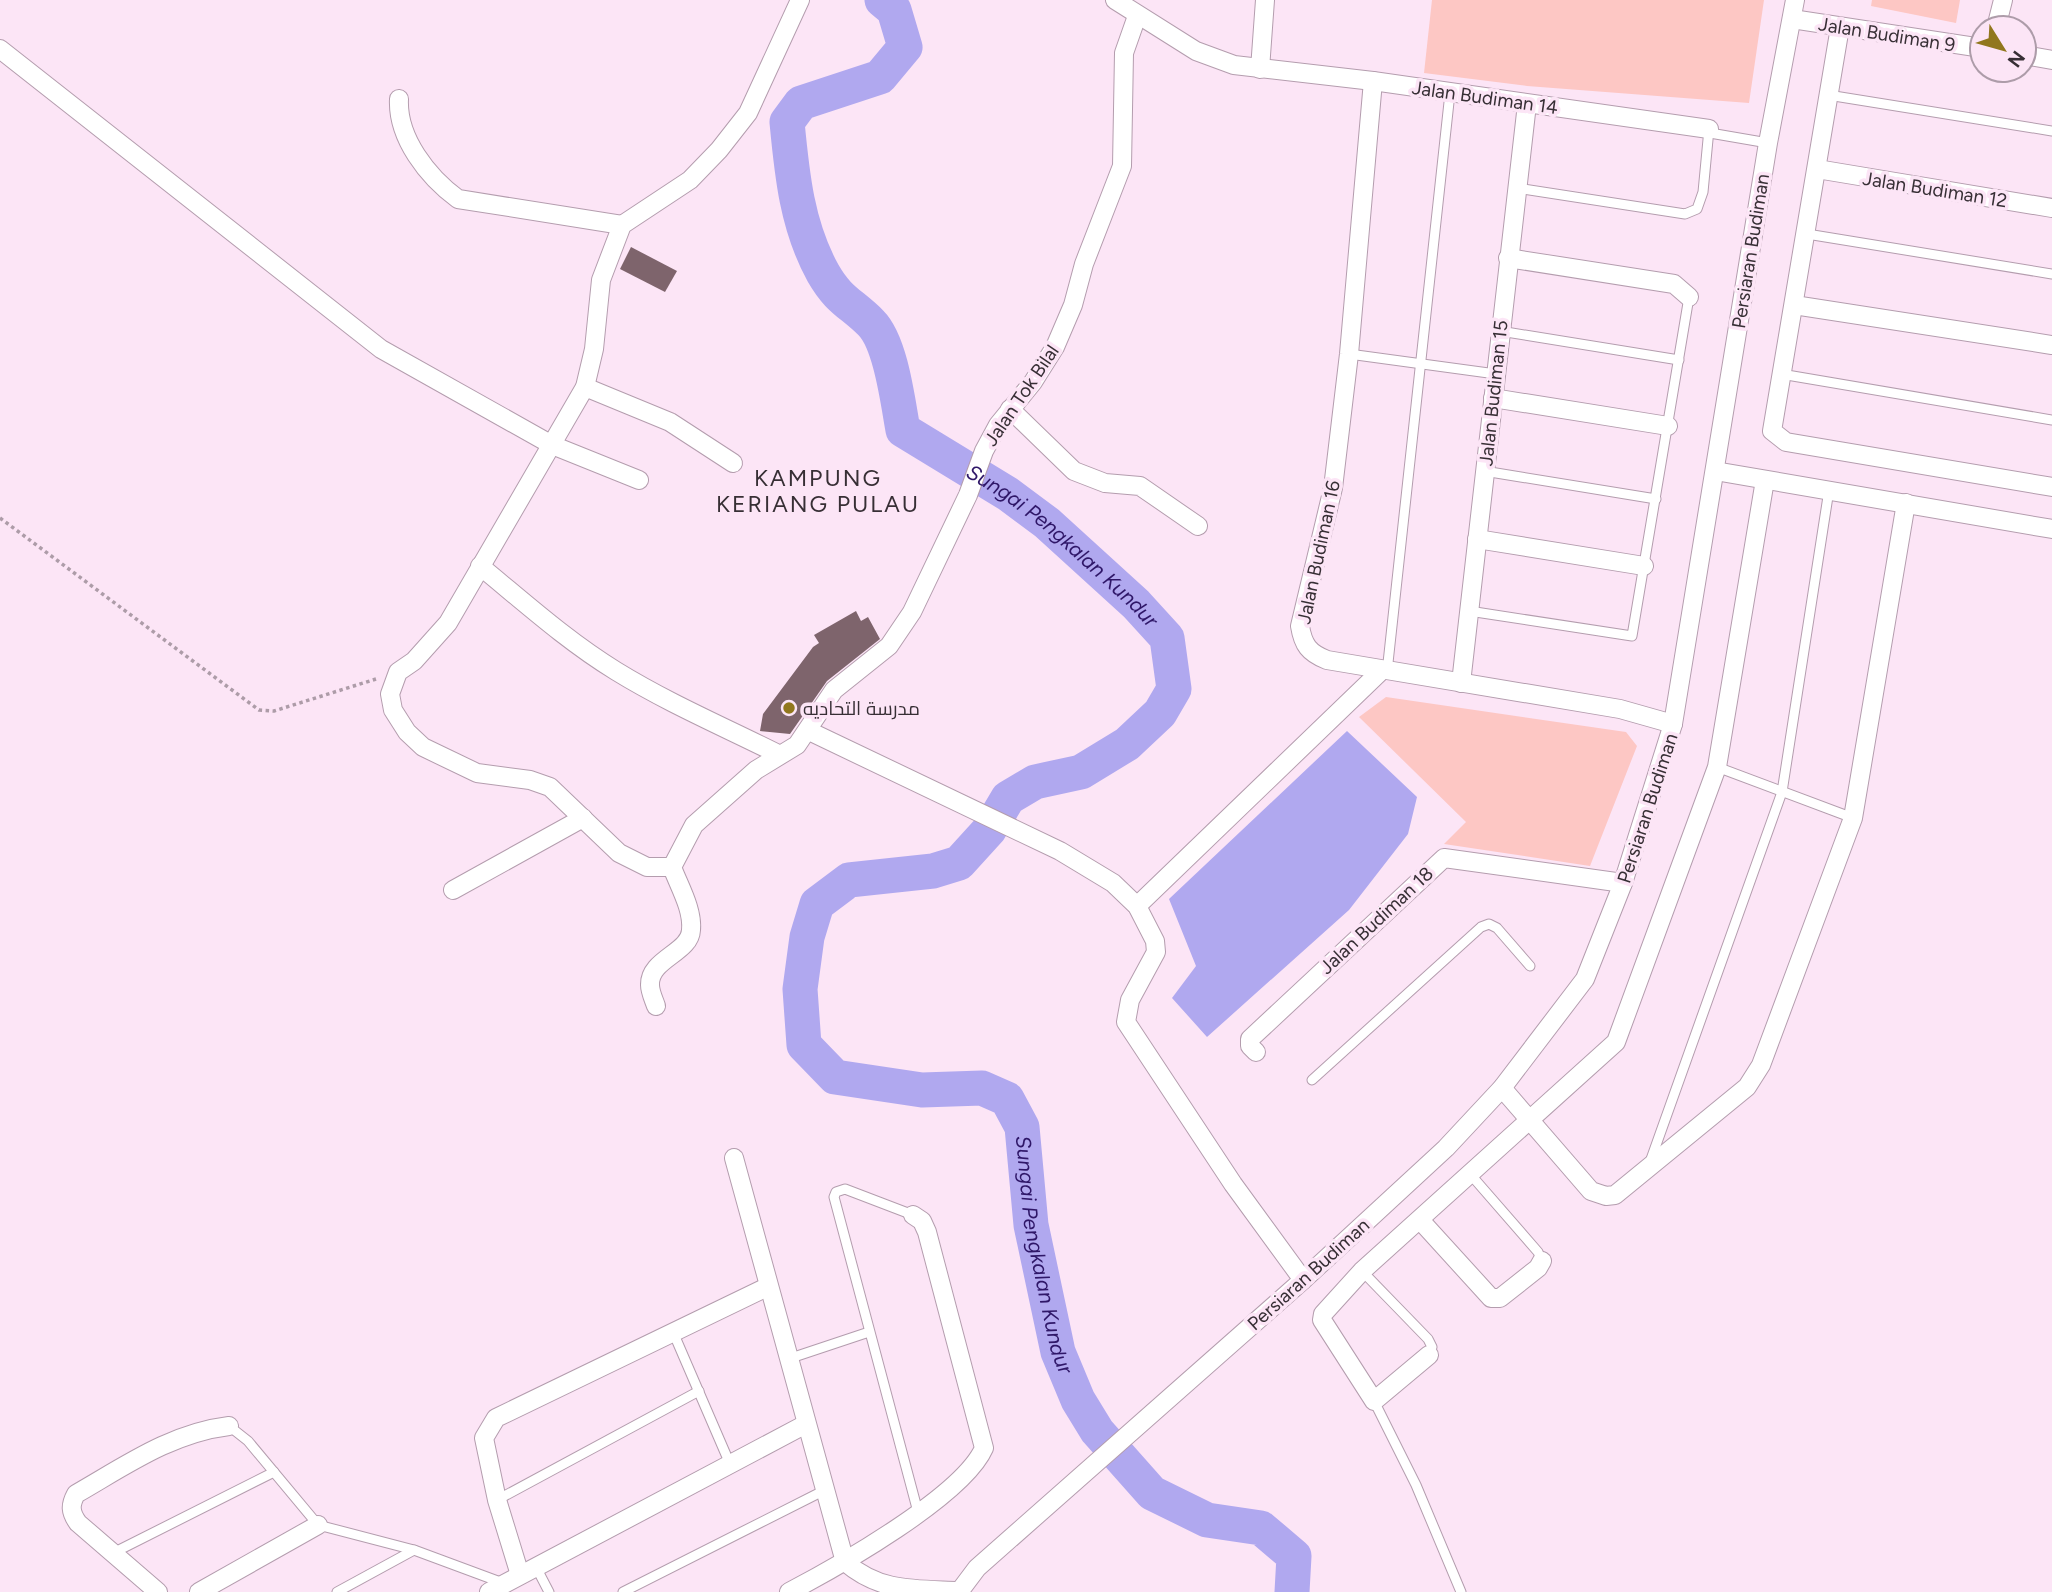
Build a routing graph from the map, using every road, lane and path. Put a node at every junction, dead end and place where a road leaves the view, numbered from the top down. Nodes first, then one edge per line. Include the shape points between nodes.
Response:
1 (800, 0) edge
2 (1115, 0) edge
3 (1265, 0) edge
4 (1795, 0) edge
5 (1137, 16) junction
6 (1792, 19) junction
7 (1840, 27) junction
8 (1968, 46) edge
9 (0, 48) edge
10 (1260, 69) junction
11 (1373, 81) junction
12 (1450, 93) junction
13 (1828, 95) junction
14 (400, 99) dead end
15 (1527, 104) junction
16 (1710, 131) junction
17 (2052, 131) edge
18 (1768, 143) junction
19 (1817, 169) junction
20 (1517, 188) junction
21 (2052, 208) edge
22 (622, 225) junction
23 (1807, 234) junction
24 (1508, 258) junction
25 (2052, 274) edge
26 (1689, 297) joint
27 (1794, 305) junction
28 (1500, 331) junction
29 (2052, 345) edge
30 (1349, 354) junction
31 (1679, 360) junction
32 (1420, 365) junction
33 (1497, 374) junction
34 (1780, 374) junction
35 (585, 387) junction
36 (1493, 398) junction
37 (1010, 409) junction
38 (2052, 420) edge
39 (1668, 426) junction
40 (552, 445) junction
41 (733, 463) dead end
42 (1484, 471) junction
43 (1714, 471) junction
44 (639, 480) dead end
45 (1765, 480) junction
46 (2052, 487) edge
47 (1829, 490) junction
48 (1656, 499) junction
49 (1906, 503) junction
50 (0, 518) edge
51 (1198, 526) dead end
52 (2052, 529) edge
53 (1477, 539) junction
54 (480, 566) junction
55 (1644, 566) junction
56 (1469, 611) junction
57 (1385, 671) junction
58 (398, 672) junction
59 (1461, 683) junction
60 (1673, 724) junction
61 (809, 731) junction
62 (778, 754) junction
63 (1717, 767) junction
64 (1782, 792) junction
65 (583, 818) junction
66 (1853, 818) junction
67 (672, 867) junction
68 (1623, 884) junction
69 (453, 890) dead end
70 (1137, 906) junction
71 (1530, 966) dead end
72 (656, 1006) dead end
73 (1256, 1052) dead end
74 (1312, 1080) dead end
75 (1502, 1088) junction
76 (1530, 1123) junction
77 (734, 1158) dead end
78 (1647, 1170) junction
79 (1471, 1175) junction
80 (913, 1215) joint
81 (1420, 1220) junction
82 (1542, 1261) joint
83 (1362, 1271) junction
84 (1303, 1280) junction
85 (767, 1287) junction
86 (673, 1332) junction
87 (869, 1332) junction
88 (1429, 1355) joint
89 (788, 1359) junction
90 (699, 1391) junction
91 (1374, 1402) junction
92 (806, 1424) junction
93 (229, 1426) joint
94 (730, 1464) junction
95 (274, 1472) junction
96 (823, 1491) junction
97 (497, 1500) junction
98 (918, 1512) junction
99 (318, 1525) junction
100 (414, 1550) junction
101 (112, 1553) junction
102 (845, 1562) junction
103 (513, 1580) edge
104 (158, 1592) edge
105 (199, 1592) edge
106 (337, 1592) edge
107 (549, 1592) edge
108 (623, 1592) edge
109 (789, 1592) edge
110 (959, 1592) edge
111 (1461, 1592) edge

1 - 22 street via 748,113 719,150 690,180
2 - 5 street, Jalan Budiman 14
3 - 10 street
4 - 6 street, Persiaran Budiman
5 - 10 street, Jalan Budiman 14 via 1196,51
5 - 37 street, Jalan Tok Bilal via 1124,53 1122,166 1055,347
6 - 7 street, Jalan Budiman 9
6 - 18 street, Persiaran Budiman
7 - 8 street, Jalan Budiman 9
7 - 13 street
9 - 40 street via 382,349
10 - 11 street, Jalan Budiman 14
11 - 12 street, Jalan Budiman 14
11 - 30 street, Jalan Budiman 16
12 - 15 street, Jalan Budiman 14
12 - 32 lane
13 - 17 lane
13 - 19 street
14 - 22 street via 398,114 410,144 438,184 458,198
15 - 16 street, Jalan Budiman 14
15 - 20 street, Jalan Budiman 15
16 - 18 lane
16 - 20 lane via 1703,192 1697,209 1685,214
18 - 43 street, Persiaran Budiman
19 - 21 street, Jalan Budiman 12
19 - 23 street
20 - 24 street, Jalan Budiman 15
22 - 35 street via 601,280
23 - 25 lane
23 - 27 street
24 - 26 street via 1674,284
24 - 28 street, Jalan Budiman 15
26 - 31 lane
27 - 29 street
27 - 34 street
28 - 31 lane
28 - 33 street, Jalan Budiman 15
30 - 32 lane
30 - 57 street, Jalan Budiman 16 via 1333,488 1300,626 1302,640 1319,657
31 - 39 lane
32 - 33 lane
32 - 57 lane
33 - 36 street, Jalan Budiman 15
34 - 38 lane
34 - 46 street via 1772,431 1778,438
35 - 40 street
35 - 41 street via 670,422
36 - 39 street
36 - 42 street, Jalan Budiman 15
37 - 51 street via 1073,471 1105,483 1140,486
37 - 61 street, Jalan Tok Bilal via 976,468 968,495 912,612 889,646 834,690
39 - 48 lane
40 - 44 street
40 - 54 street
42 - 48 lane
42 - 53 street, Jalan Budiman 15
43 - 45 street
43 - 60 street, Persiaran Budiman
45 - 47 street
45 - 63 street
47 - 49 street
47 - 64 lane
48 - 55 lane
49 - 52 street
49 - 66 street
50 - 58 path via 259,710 274,711
53 - 55 street
53 - 56 street, Jalan Budiman 15
54 - 58 street via 448,623
54 - 62 street via 578,646 617,671
55 - 56 lane via 1632,636
56 - 59 street, Jalan Budiman 15
57 - 59 street, Jalan Budiman 16
57 - 70 street
58 - 65 street via 390,694 393,710 423,747 477,773 550,787
59 - 60 street, Jalan Budiman 16 via 1620,709
60 - 68 street, Persiaran Budiman
61 - 62 street via 797,745
61 - 70 street via 1019,831 1113,883
62 - 67 street via 694,825
63 - 64 lane
63 - 76 street via 1616,1042
64 - 66 lane
64 - 78 lane
65 - 67 street via 619,853 647,867
65 - 69 street
66 - 78 street via 1755,1077
67 - 72 street via 691,919 691,933 686,944 654,972 649,985
68 - 73 street, Jalan Budiman 18 via 1444,858 1250,1039
68 - 75 street, Persiaran Budiman via 1585,979
70 - 84 street via 1156,952 1130,1000 1126,1022
71 - 74 lane via 1497,928 1481,927
75 - 76 street
75 - 84 street, Persiaran Budiman via 1446,1148
76 - 78 street via 1598,1195 1615,1195
76 - 79 street
77 - 85 street
79 - 81 street
79 - 82 lane
80 - 87 lane via 845,1189 836,1192 833,1202
80 - 98 street via 928,1232 984,1448 968,1472
81 - 82 street via 1491,1298 1500,1297
81 - 83 street
83 - 88 lane via 1428,1339
83 - 91 street via 1326,1308 1322,1321
84 - 110 street, Persiaran Budiman via 977,1568
85 - 86 street
85 - 89 street
86 - 90 lane
86 - 97 street via 496,1418 484,1438
87 - 89 lane
87 - 98 lane
88 - 91 street
89 - 92 street
90 - 94 lane
90 - 97 lane
91 - 111 lane via 1416,1485
92 - 94 street
92 - 96 street
93 - 95 lane
93 - 101 street via 167,1441 76,1494 72,1514
94 - 103 street
95 - 99 lane
95 - 101 lane
96 - 102 street
96 - 108 lane
97 - 103 street
98 - 102 street
99 - 100 lane
99 - 105 street
100 - 103 lane
100 - 106 lane
101 - 104 street
102 - 109 street
102 - 110 street via 881,1587
103 - 107 lane

